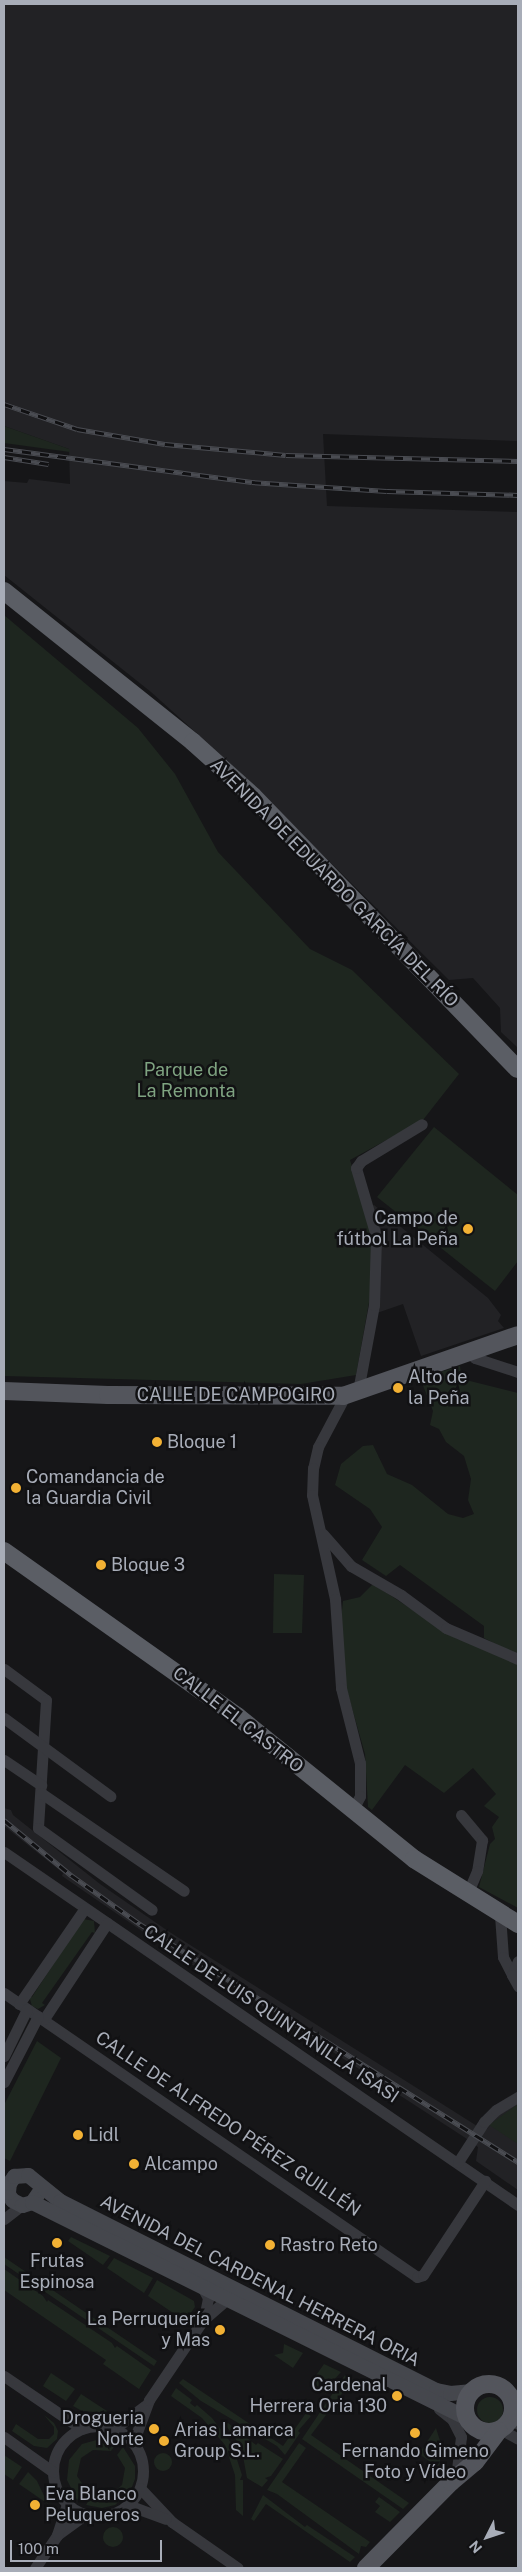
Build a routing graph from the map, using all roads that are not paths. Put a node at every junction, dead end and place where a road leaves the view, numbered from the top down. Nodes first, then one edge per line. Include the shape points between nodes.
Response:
1 (4, 591) edge
2 (518, 1069) edge
3 (422, 1124) dead end
4 (518, 1335) edge
5 (468, 1352) junction
6 (518, 1372) edge
7 (4, 1391) edge
8 (351, 1394) junction
9 (318, 1527) junction
10 (4, 1551) edge
11 (518, 1659) edge
12 (4, 1669) edge
13 (4, 1718) edge
14 (44, 1748) junction
15 (4, 1760) edge
16 (41, 1789) junction
17 (110, 1796) dead end
18 (352, 1812) junction
19 (461, 1815) dead end
20 (4, 1852) edge
21 (184, 1892) dead end
22 (467, 1895) junction
23 (86, 1908) junction
24 (152, 1910) dead end
25 (500, 1915) junction
26 (107, 1923) junction
27 (518, 1924) edge
28 (518, 1935) edge
29 (518, 1961) edge
30 (512, 1975) junction
31 (518, 1986) edge
32 (4, 1993) edge
33 (23, 2006) junction
34 (41, 2017) junction
35 (4, 2056) edge
36 (4, 2082) edge
37 (518, 2097) edge
38 (458, 2162) junction
39 (9, 2174) edge
40 (485, 2181) junction
41 (38, 2185) junction
42 (7, 2192) edge
43 (27, 2203) junction
44 (518, 2205) edge
45 (4, 2215) edge
46 (4, 2219) edge
47 (202, 2287) junction
48 (227, 2299) junction
49 (203, 2320) junction
50 (4, 2376) edge
51 (472, 2391) junction
52 (147, 2404) junction
53 (516, 2418) edge
54 (467, 2426) junction
55 (82, 2429) junction
56 (114, 2429) junction
57 (500, 2430) junction
58 (4, 2437) edge
59 (518, 2439) edge
60 (133, 2443) junction
61 (53, 2472) junction
62 (456, 2477) junction
63 (140, 2488) junction
64 (67, 2504) junction
65 (128, 2505) junction
66 (85, 2514) junction
67 (172, 2522) junction
68 (57, 2535) junction
69 (35, 2568) edge
70 (238, 2568) edge
71 (366, 2568) edge

1 - 2 highway, AVENIDA DE EDUARDO GARCÍA DEL RÍO via 192,742 253,796
3 - 8 street via 361,1160 356,1168 376,1236 374,1305
4 - 5 main road, CALLE DE CAMPOGIRO
5 - 6 street via 475,1358
5 - 8 main road, CALLE DE CAMPOGIRO
7 - 8 main road, CALLE DE CAMPOGIRO via 286,1398
8 - 9 street via 322,1438 313,1468 312,1495
9 - 11 street via 351,1566 401,1595 446,1628
9 - 18 street via 335,1599 342,1688 360,1763 360,1796
10 - 18 highway, CALLE EL CASTRO via 237,1716
12 - 14 street via 46,1700
13 - 14 street
14 - 16 street
14 - 17 street
15 - 16 street
16 - 21 street
16 - 24 street via 38,1828
18 - 22 highway, CALLE EL CASTRO
19 - 22 street via 482,1840 477,1871
20 - 23 street, CALLE DE LUIS QUINTANILLA ISASI
22 - 25 highway, CALLE EL CASTRO
23 - 26 street, CALLE DE LUIS QUINTANILLA ISASI
23 - 33 street
25 - 27 highway, CALLE EL CASTRO
25 - 28 street, CALLE EL CASTRO
25 - 30 street via 503,1957
26 - 34 street
26 - 38 street, CALLE DE LUIS QUINTANILLA ISASI
29 - 30 street
30 - 31 street
32 - 33 street
33 - 34 street
33 - 35 street
34 - 36 street
34 - 40 street, CALLE DE ALFREDO PÉREZ GUILLÉN via 417,2277 422,2275
37 - 38 street via 496,2110 484,2122
38 - 40 street, CALLE DE LUIS QUINTANILLA ISASI
39 - 41 main road, AVENIDA DEL CARDENAL HERRERA ORIA via 28,2175
39 - 42 main road, AVENIDA DEL CARDENAL HERRERA ORIA
40 - 44 street, CALLE DE LUIS QUINTANILLA ISASI
41 - 43 main road via 36,2197
41 - 51 main road, AVENIDA DEL CARDENAL HERRERA ORIA via 67,2205 430,2387 450,2393
42 - 43 main road, AVENIDA DEL CARDENAL HERRERA ORIA
42 - 45 street
43 - 46 street
43 - 47 main road, AVENIDA DEL CARDENAL HERRERA ORIA
47 - 48 main road, AVENIDA DEL CARDENAL HERRERA ORIA
47 - 49 street via 208,2298
48 - 49 street
48 - 54 main road, AVENIDA DEL CARDENAL HERRERA ORIA via 411,2390
49 - 52 street
50 - 55 street
51 - 53 main road via 488,2384 503,2388 511,2397
51 - 54 main road via 466,2403
52 - 56 street
52 - 60 street
53 - 57 main road
54 - 57 main road via 484,2432
54 - 62 main road via 470,2459
55 - 56 street via 98,2426
55 - 61 street via 61,2446
56 - 60 street
57 - 59 street
57 - 62 main road via 475,2462
58 - 61 street
60 - 63 street via 141,2460
61 - 64 street via 57,2490
62 - 71 main road
63 - 65 street
63 - 67 street
64 - 66 street
64 - 68 street
65 - 66 street via 108,2515
65 - 67 street
66 - 68 street
67 - 70 street
68 - 69 street

